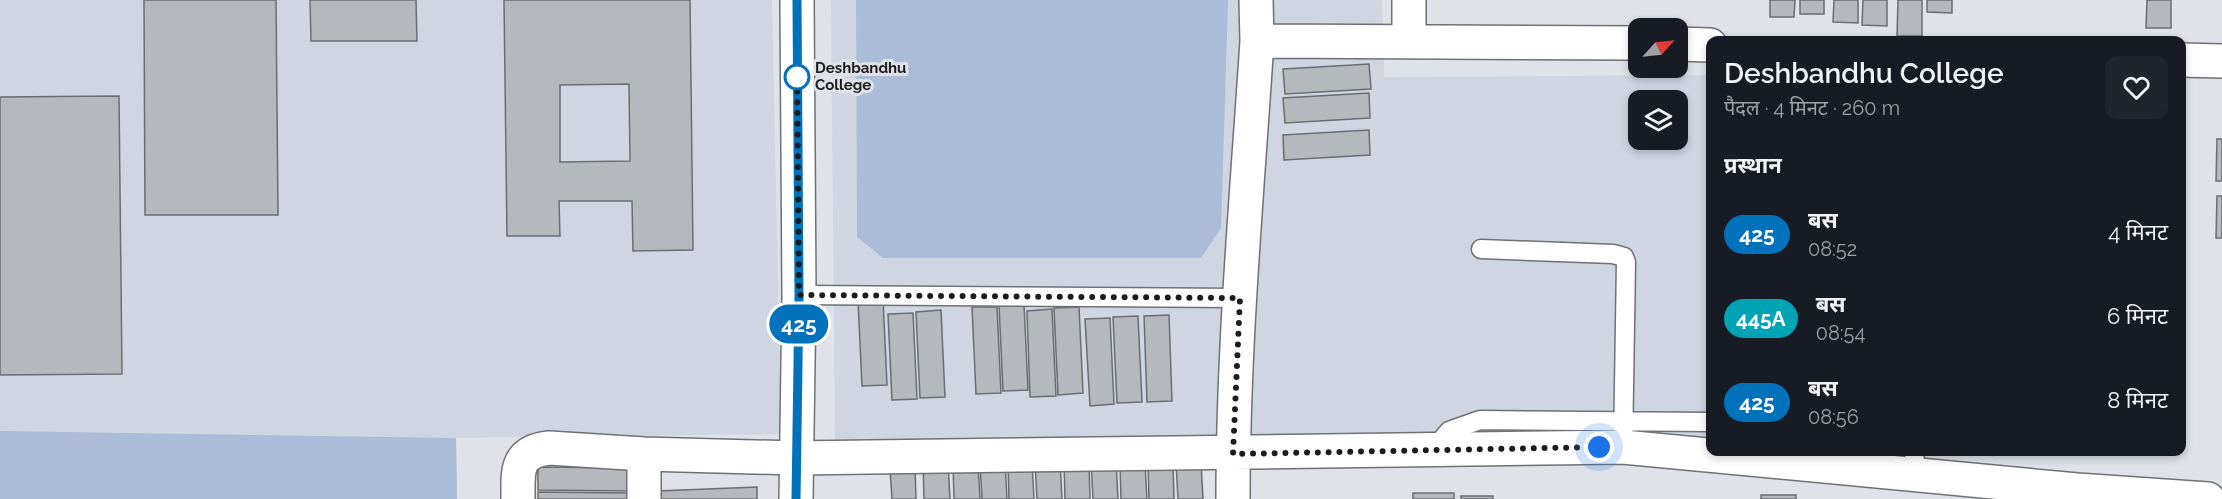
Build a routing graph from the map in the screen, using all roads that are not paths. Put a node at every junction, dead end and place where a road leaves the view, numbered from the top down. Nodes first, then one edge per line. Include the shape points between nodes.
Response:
1 (797, 0) edge
2 (1256, 0) edge
3 (1409, 0) edge
4 (1257, 41) junction
5 (1409, 42) junction
6 (1628, 43) edge
7 (1688, 44) edge
8 (1706, 45) edge
9 (2186, 60) edge
10 (2222, 61) edge
11 (1481, 249) dead end
12 (799, 295) junction
13 (1240, 298) junction
14 (1706, 423) edge
15 (1623, 435) junction
16 (1706, 447) edge
17 (644, 454) junction
18 (1233, 454) junction
19 (1769, 456) edge
20 (796, 458) junction
21 (1911, 475) edge
22 (518, 499) edge
23 (644, 499) edge
24 (796, 499) edge
25 (1233, 499) edge
26 (2208, 499) edge

1 - 12 street
2 - 4 street
3 - 5 street
4 - 5 street
4 - 13 street
5 - 6 street
7 - 8 street
9 - 10 street
11 - 15 lane via 1613,254 1624,258
12 - 13 lane
12 - 20 street
13 - 18 street
14 - 15 lane
15 - 16 street
15 - 18 street via 1433,450
17 - 20 street
17 - 22 street via 537,450 524,457 518,471
17 - 23 street
18 - 20 street
18 - 25 street
19 - 21 street
20 - 24 street
21 - 26 street

